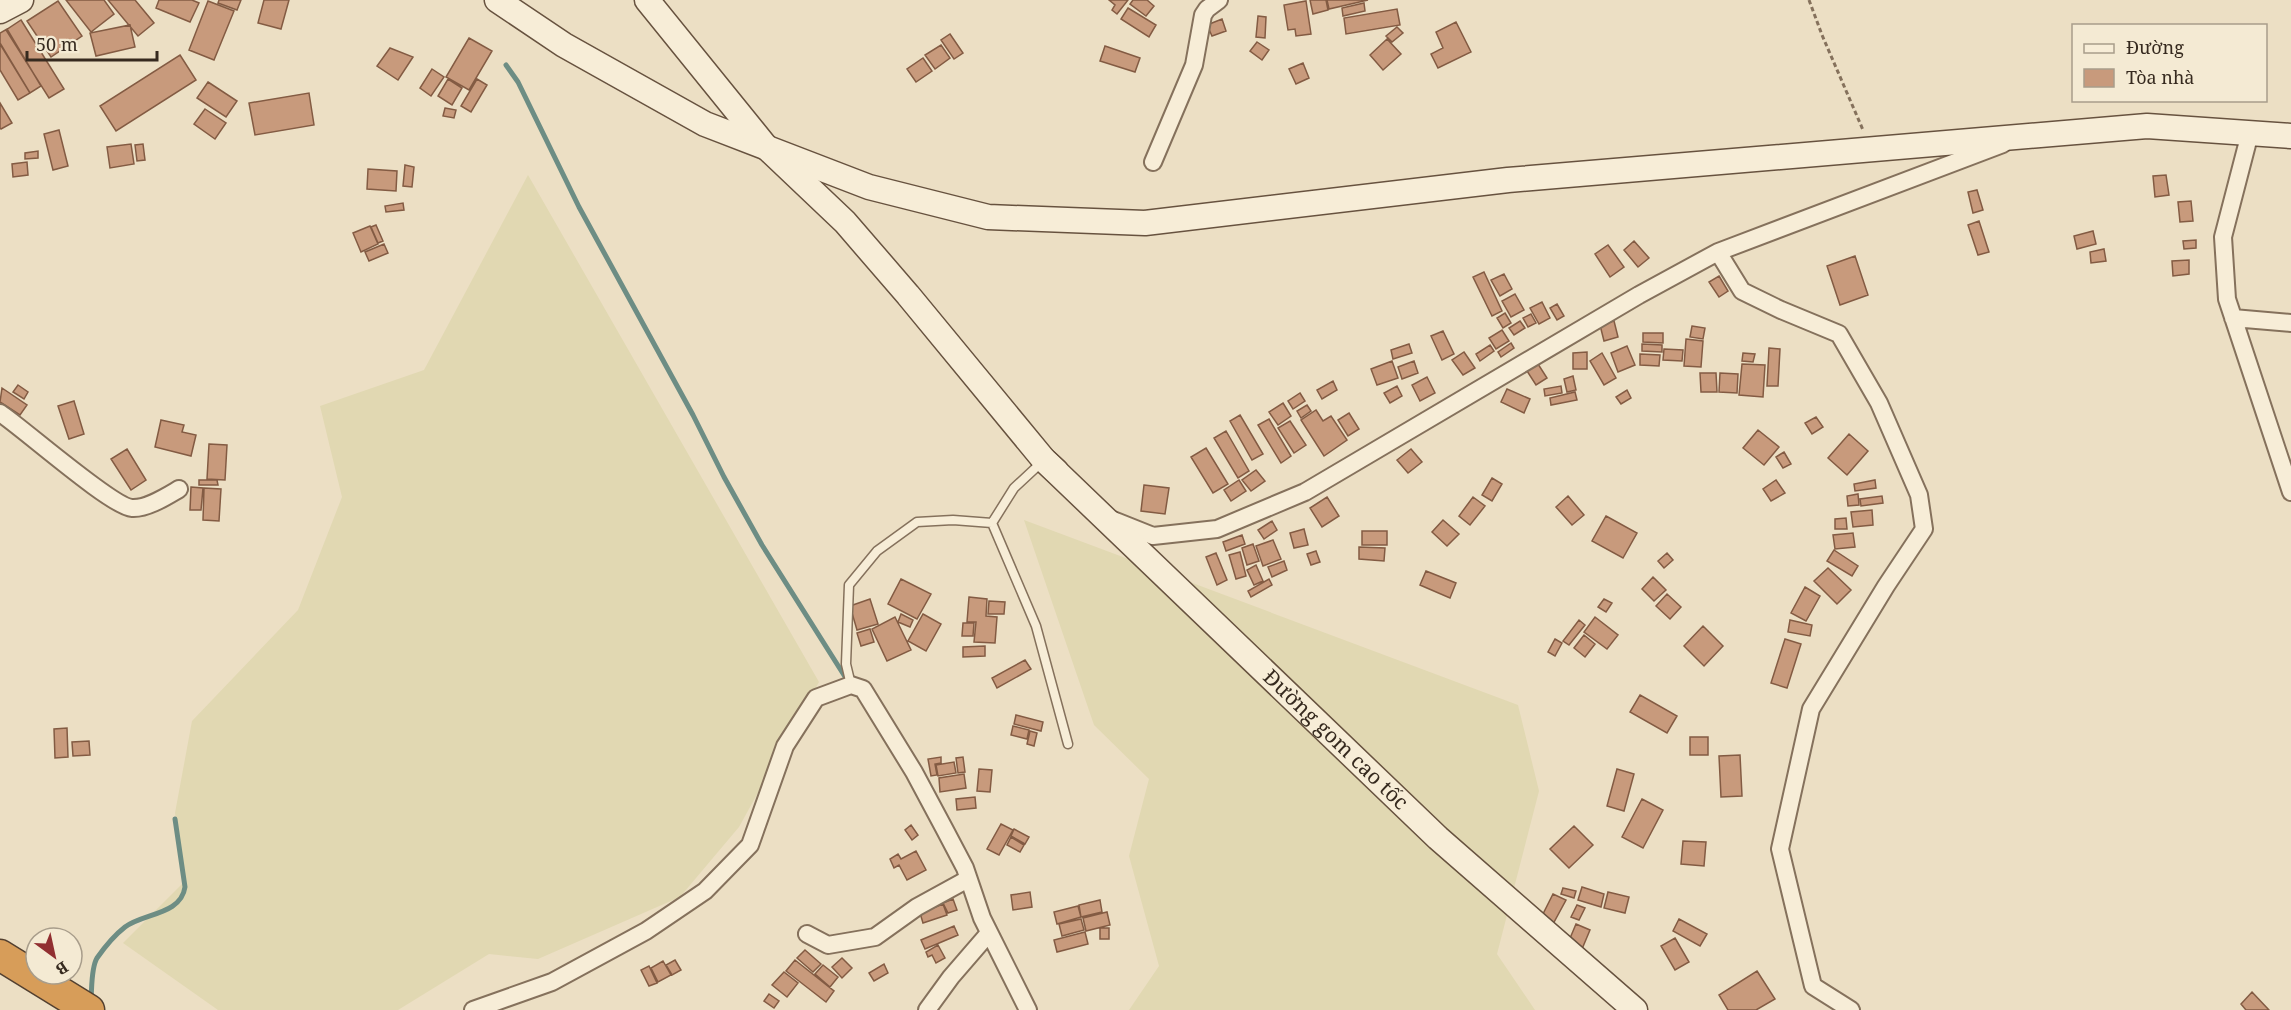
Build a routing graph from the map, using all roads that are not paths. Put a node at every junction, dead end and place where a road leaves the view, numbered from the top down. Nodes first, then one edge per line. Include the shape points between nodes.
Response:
1 (21, 0) edge
2 (497, 0) edge
3 (647, 0) edge
4 (1219, 0) edge
5 (0, 11) edge
6 (2250, 133) junction
7 (2026, 136) junction
8 (2291, 136) edge
9 (766, 147) junction
10 (1153, 162) dead end
11 (1718, 252) junction
12 (2233, 318) junction
13 (2291, 323) edge
14 (0, 413) edge
15 (1044, 460) junction
16 (179, 489) dead end
17 (2291, 492) edge
18 (1106, 518) joint
19 (992, 523) junction
20 (851, 685) junction
21 (1068, 744) dead end
22 (969, 879) junction
23 (989, 933) junction
24 (807, 934) dead end
25 (7, 960) edge
26 (89, 1010) edge
27 (473, 1010) edge
28 (927, 1010) edge
29 (1028, 1010) edge
30 (1635, 1010) edge
31 (1851, 1010) edge

1 - 5 street
2 - 9 street via 564,45 705,124
3 - 9 street
4 - 10 street via 1203,15 1194,65
6 - 7 street via 2147,126
6 - 8 street
6 - 12 street via 2223,237 2227,299
7 - 9 street via 1508,180 1145,223 988,217 869,187
7 - 11 street
9 - 15 street via 845,222
11 - 18 street via 1305,492 1217,529 1153,536
11 - 31 street via 1742,291 1839,334 1880,403 1919,495 1924,529 1811,709 1780,849 1813,987
12 - 13 street
12 - 17 street
14 - 16 street via 100,490 130,508
15 - 18 street
15 - 19 lane via 1014,488
15 - 30 street, Đường gom cao tốc via 1438,838
19 - 20 lane via 917,522 877,551 849,585 846,664
19 - 21 lane via 1036,626
20 - 22 street via 863,689 914,772
20 - 27 street via 816,698 785,746 750,845 705,891 646,931 552,982
22 - 23 street
22 - 24 street via 917,907 875,937 828,945
23 - 28 street
23 - 29 street
25 - 26 highway

